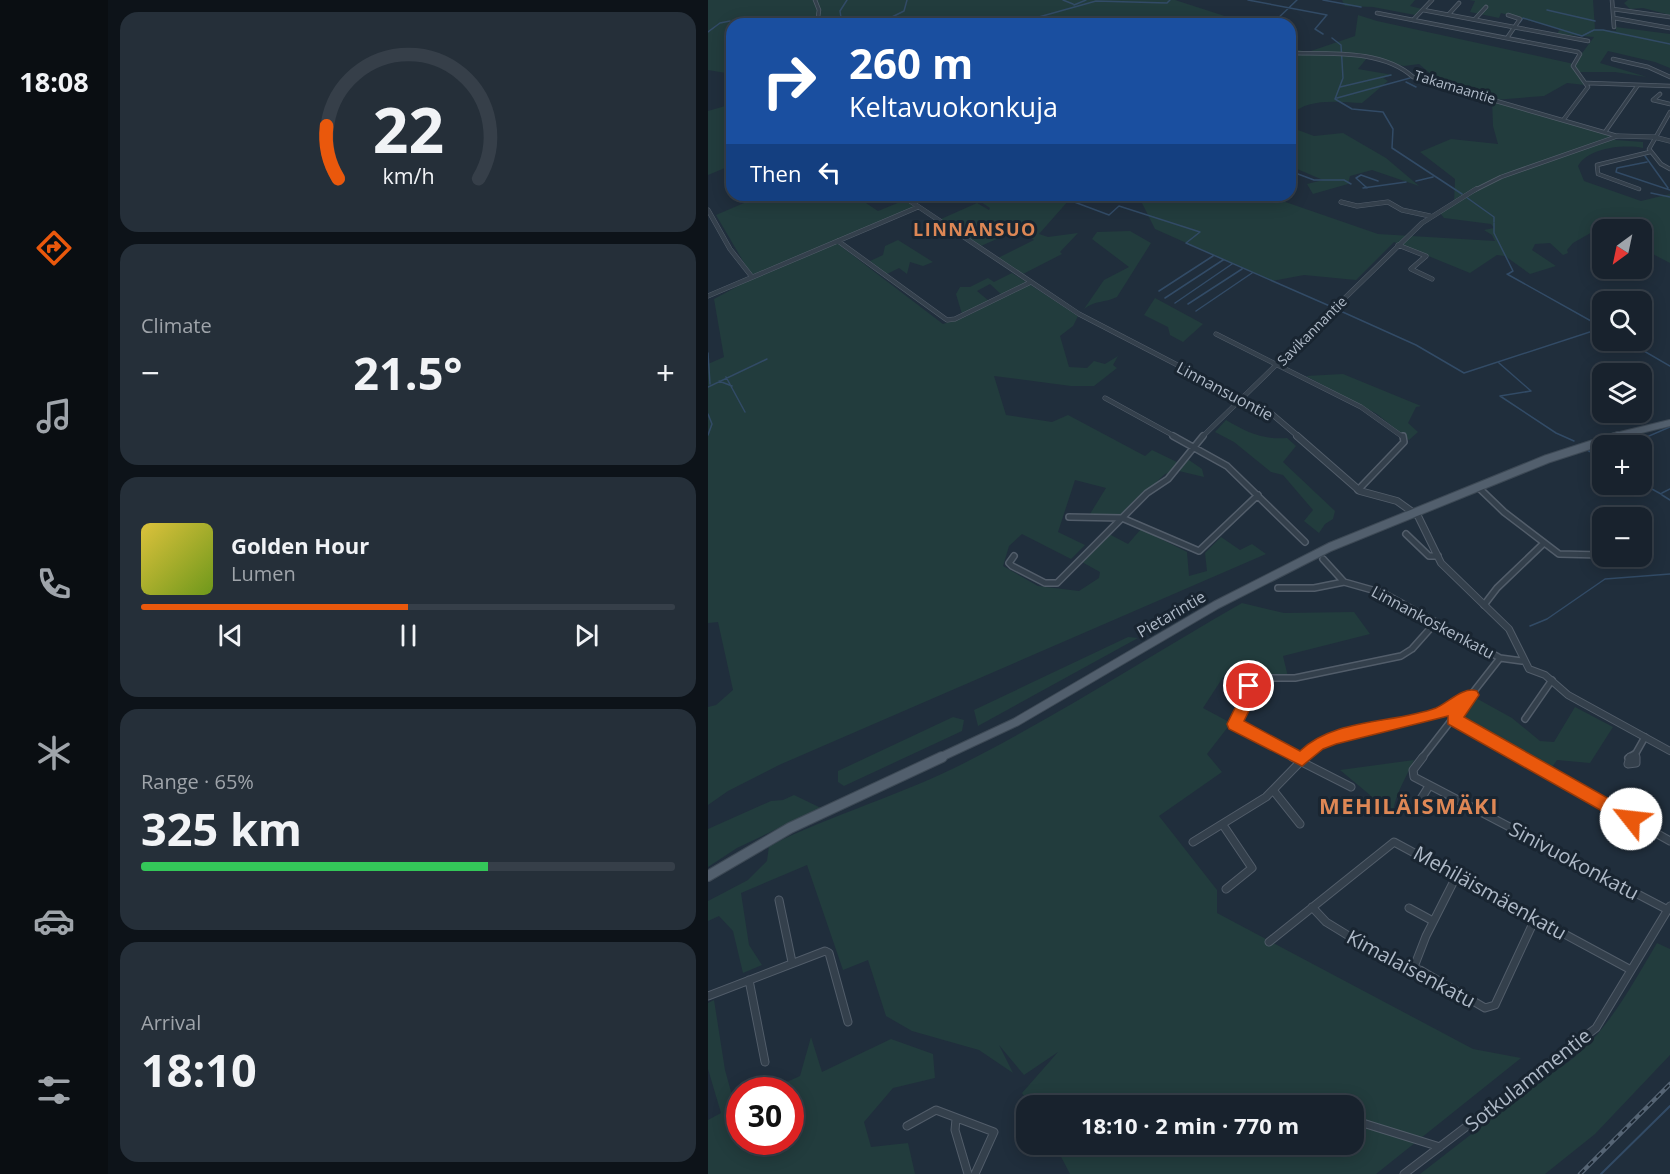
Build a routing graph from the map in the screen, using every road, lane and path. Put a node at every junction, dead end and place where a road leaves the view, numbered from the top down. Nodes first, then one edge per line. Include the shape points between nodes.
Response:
1 (815, 0) edge
2 (1432, 0) edge
3 (1612, 0) edge
4 (1459, 3) dead end
5 (1486, 7) dead end
6 (1423, 9) junction
7 (1613, 9) junction
8 (1377, 13) dead end
9 (1449, 14) junction
10 (1508, 15) dead end
11 (1670, 17) edge
12 (818, 18) edge
13 (1614, 18) junction
14 (1475, 19) junction
15 (1413, 20) junction
16 (1515, 27) junction
17 (1614, 27) dead end
18 (1670, 28) edge
19 (1507, 38) junction
20 (1588, 41) dead end
21 (1296, 53) edge
22 (1580, 53) joint
23 (1613, 59) dead end
24 (1670, 77) edge
25 (1587, 83) junction
26 (1638, 85) junction
27 (1670, 86) edge
28 (1660, 94) dead end
29 (1670, 104) edge
30 (1670, 112) edge
31 (1564, 119) junction
32 (1605, 132) junction
33 (1618, 136) junction
34 (1654, 137) junction
35 (1670, 141) edge
36 (1650, 152) junction
37 (1670, 169) edge
38 (1639, 189) dead end
39 (910, 201) edge
40 (1341, 202) dead end
41 (918, 207) junction
42 (708, 210) edge
43 (1430, 216) junction
44 (838, 241) junction
45 (1398, 245) junction
46 (752, 277) junction
47 (1432, 279) dead end
48 (1031, 282) junction
49 (708, 296) edge
50 (1216, 334) dead end
51 (1278, 365) junction
52 (1105, 398) dead end
53 (1243, 399) junction
54 (1670, 423) edge
55 (1193, 446) junction
56 (1478, 487) junction
57 (1358, 489) junction
58 (1258, 495) junction
59 (1414, 512) junction
60 (1069, 517) dead end
61 (1122, 518) junction
62 (1406, 534) dead end
63 (1305, 542) dead end
64 (1544, 543) junction
65 (1199, 551) joint
66 (1592, 555) edge
67 (1014, 556) dead end
68 (1438, 556) junction
69 (1323, 559) dead end
70 (1344, 582) junction
71 (1278, 588) dead end
72 (1484, 605) junction
73 (1436, 622) junction
74 (1500, 658) junction
75 (1522, 661) junction
76 (1552, 680) junction
77 (1472, 695) junction
78 (1454, 719) junction
79 (1525, 719) dead end
80 (1645, 737) junction
81 (1670, 751) edge
82 (1636, 753) dead end
83 (1302, 759) junction
84 (1429, 786) junction
85 (1351, 787) dead end
86 (1273, 790) junction
87 (1419, 802) dead end
88 (1300, 824) dead end
89 (1222, 825) junction
90 (1670, 841) edge
91 (1192, 842) dead end
92 (1457, 875) junction
93 (708, 876) edge
94 (1226, 889) dead end
95 (779, 900) dead end
96 (1312, 907) junction
97 (1409, 908) dead end
98 (1669, 908) edge
99 (1535, 919) junction
100 (1433, 921) junction
101 (1269, 942) dead end
102 (792, 962) junction
103 (1414, 967) junction
104 (1631, 970) junction
105 (749, 980) junction
106 (708, 996) edge
107 (848, 1022) dead end
108 (765, 1062) dead end
109 (956, 1119) junction
110 (1364, 1123) edge
111 (907, 1125) dead end
112 (1440, 1147) junction
113 (968, 1174) edge
114 (975, 1174) edge
115 (1404, 1174) edge

1 - 12 street
2 - 6 street
3 - 7 street
4 - 9 street
5 - 14 street
6 - 9 street
6 - 15 street
7 - 11 street
7 - 13 street
8 - 15 street
9 - 14 street
10 - 16 street via 1520,18
13 - 17 street
13 - 18 street
14 - 16 street
15 - 19 street
16 - 19 street
16 - 20 street
19 - 22 street
21 - 31 street, Takamaantie via 1355,55 1401,66 1413,77
22 - 25 street via 1573,66
23 - 24 street
25 - 26 street
25 - 31 street via 1584,94
26 - 27 street
26 - 32 street
28 - 29 street via 1653,100
30 - 34 street
31 - 32 street, Takamaantie
32 - 33 street, Takamaantie
33 - 34 street, Savikannantie
33 - 43 street, Savikannantie via 1500,177
34 - 35 street, Savikannantie
34 - 36 street
36 - 37 street
36 - 38 street via 1597,165 1598,174
39 - 41 street, Linnansuontie
40 - 43 street via 1357,206 1388,202
41 - 44 street
41 - 48 street, Linnansuontie
42 - 46 street via 730,249
43 - 45 street, Savikannantie
44 - 46 street
44 - 48 street via 949,321
45 - 47 street via 1426,256 1411,270
45 - 51 street, Savikannantie
46 - 49 street
48 - 53 street, Linnansuontie via 1102,327
50 - 51 street
51 - 53 street, Savikannantie
51 - 57 street via 1375,414 1405,438
52 - 55 street
53 - 55 street, Savikannantie
53 - 57 street, Linnansuontie via 1272,414
54 - 56 main road, Pietarintie via 1577,448
55 - 58 street via 1227,466
55 - 61 street, Savikannantie via 1168,479
56 - 59 main road, Pietarintie
56 - 64 street
57 - 59 street, Linnansuontie via 1397,501
58 - 63 street
58 - 65 street
59 - 68 street, Linnansuontie
59 - 93 main road, Pietarintie via 1268,577 1016,722 790,828
60 - 61 street
61 - 65 street
61 - 67 street, Savikannantie via 1057,583 1046,583 1012,566 1009,563
62 - 68 street via 1429,556
64 - 66 street via 1563,556
64 - 72 street
68 - 72 street, Linnansuontie via 1451,575
69 - 70 street
70 - 71 street via 1314,588
70 - 73 street, Linnankoskenkatu via 1375,590
72 - 75 street, Linnansuontie via 1509,629
73 - 74 street, Linnankoskenkatu
73 - 83 street via 1401,656 1295,678 1252,680 1235,724
74 - 75 street, Linnankoskenkatu
74 - 77 street
75 - 76 street, Linnankoskenkatu via 1529,669
76 - 79 street
76 - 80 street, Linnankoskenkatu via 1568,695
77 - 78 street
77 - 83 street via 1439,713 1326,741
78 - 84 street, Sinivuokonkatu via 1413,770 1416,779
78 - 90 street
80 - 81 street, Linnankoskenkatu
80 - 82 street
83 - 85 street
83 - 86 street
84 - 87 street
84 - 98 street, Sinivuokonkatu
86 - 88 street
86 - 89 street
89 - 91 street
89 - 94 street via 1252,868
92 - 96 street, Mehiläismäenkatu via 1394,842
92 - 99 street, Mehiläismäenkatu
92 - 100 street
95 - 102 street
96 - 101 street, Mehiläismäenkatu
96 - 103 street, Kimalaisenkatu via 1326,922 1393,963
97 - 100 street
98 - 104 street, Sotkulammentie
99 - 103 street, Kimalaisenkatu via 1495,1005 1490,1007 1479,1005
99 - 104 street, Mehiläismäenkatu
100 - 103 street
102 - 105 street
102 - 107 street via 820,950 829,953
104 - 112 street, Sotkulammentie via 1590,1033
105 - 106 street
105 - 108 street
109 - 111 street via 936,1110
109 - 113 street via 954,1130
109 - 114 street via 994,1132
110 - 112 street
112 - 115 street, Sotkulammentie

